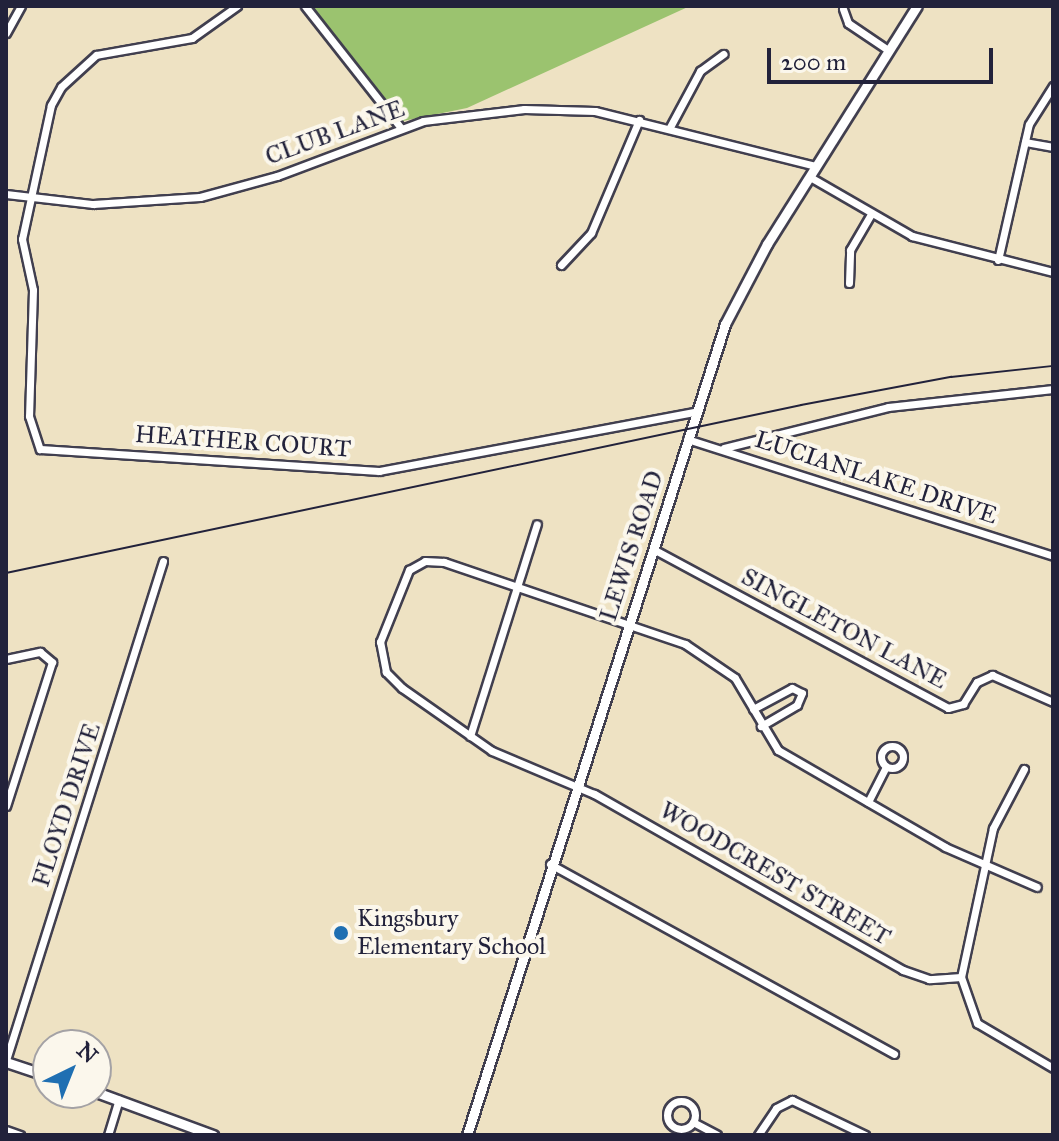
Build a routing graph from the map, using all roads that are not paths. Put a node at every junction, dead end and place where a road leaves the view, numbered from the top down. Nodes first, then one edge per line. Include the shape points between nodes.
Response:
1 (21, 6) edge
2 (237, 6) edge
3 (305, 6) edge
4 (917, 6) edge
5 (843, 9) dead end
6 (6, 33) edge
7 (888, 50) junction
8 (723, 54) dead end
9 (1053, 86) edge
10 (639, 120) junction
11 (670, 127) junction
12 (401, 128) junction
13 (1025, 142) junction
14 (1053, 147) edge
15 (816, 166) junction
16 (810, 177) junction
17 (6, 194) edge
18 (34, 199) junction
19 (871, 214) junction
20 (998, 260) junction
21 (561, 265) dead end
22 (1053, 272) edge
23 (849, 283) dead end
24 (1053, 389) edge
25 (695, 412) junction
26 (687, 439) junction
27 (722, 449) junction
28 (537, 524) dead end
29 (653, 549) junction
30 (1053, 556) edge
31 (163, 561) dead end
32 (517, 586) junction
33 (628, 621) junction
34 (6, 659) edge
35 (1053, 702) edge
36 (753, 709) junction
37 (761, 726) junction
38 (470, 736) junction
39 (886, 767) dead end
40 (1024, 769) dead end
41 (575, 785) junction
42 (868, 802) junction
43 (6, 806) edge
44 (985, 860) junction
45 (550, 864) junction
46 (1037, 887) dead end
47 (961, 977) junction
48 (894, 1054) dead end
49 (6, 1061) edge
50 (1053, 1068) edge
51 (32, 1070) edge
52 (112, 1098) edge
53 (119, 1100) junction
54 (693, 1122) dead end
55 (6, 1130) edge
56 (20, 1135) edge
57 (108, 1135) edge
58 (213, 1135) edge
59 (467, 1135) edge
60 (717, 1135) edge
61 (758, 1135) edge
62 (865, 1135) edge

1 - 6 street
2 - 18 street via 192,38 123,46 88,60 51,105
3 - 12 street
4 - 7 street, LEWIS ROAD
5 - 7 street via 848,23
7 - 15 street, LEWIS ROAD
8 - 11 street via 700,71
9 - 13 street via 1035,109
10 - 11 street, CLUB LANE
10 - 12 street, CLUB LANE via 574,109 524,109 454,115
10 - 21 street via 591,233
11 - 15 street, CLUB LANE
12 - 18 street, CLUB LANE via 277,176 200,197 127,205
13 - 14 street
13 - 20 street
15 - 16 street, LEWIS ROAD
16 - 19 street
16 - 25 street, LEWIS ROAD via 738,296
17 - 18 street, CLUB LANE
18 - 25 street, HEATHER COURT via 22,239 33,290 29,416 40,449 379,471
19 - 20 street via 912,236
19 - 23 street via 850,250
20 - 22 street
24 - 27 street via 888,407
25 - 26 street, LEWIS ROAD
26 - 27 street, LUCIANLAKE DRIVE
26 - 29 street, LEWIS ROAD
27 - 30 street, LUCIANLAKE DRIVE
28 - 32 street
29 - 33 street, LEWIS ROAD
29 - 35 street, SINGLETON LANE via 948,708 963,704 977,682 992,675
31 - 49 street, FLOYD DRIVE
32 - 33 street, WOODCREST STREET
32 - 38 street
32 - 38 street, WOODCREST STREET via 444,562 419,563 400,583 380,642 391,679
33 - 36 street, WOODCREST STREET via 718,664 740,685
33 - 41 street, LEWIS ROAD
34 - 43 street via 40,652 52,662
36 - 37 street, WOODCREST STREET
36 - 37 street via 792,688 802,693 800,702
37 - 42 street, WOODCREST STREET via 778,750
38 - 41 street, WOODCREST STREET via 507,759
39 - 42 street
40 - 44 street via 996,820
41 - 45 street, LEWIS ROAD
41 - 47 street, WOODCREST STREET via 903,970 929,979
42 - 44 street, WOODCREST STREET via 945,847
44 - 46 street, WOODCREST STREET
44 - 47 street
45 - 48 street
45 - 59 street, LEWIS ROAD
47 - 50 street via 977,1023
49 - 51 street
52 - 53 street
53 - 57 street
53 - 58 street
54 - 60 street
55 - 56 street
61 - 62 street via 776,1108 792,1100

